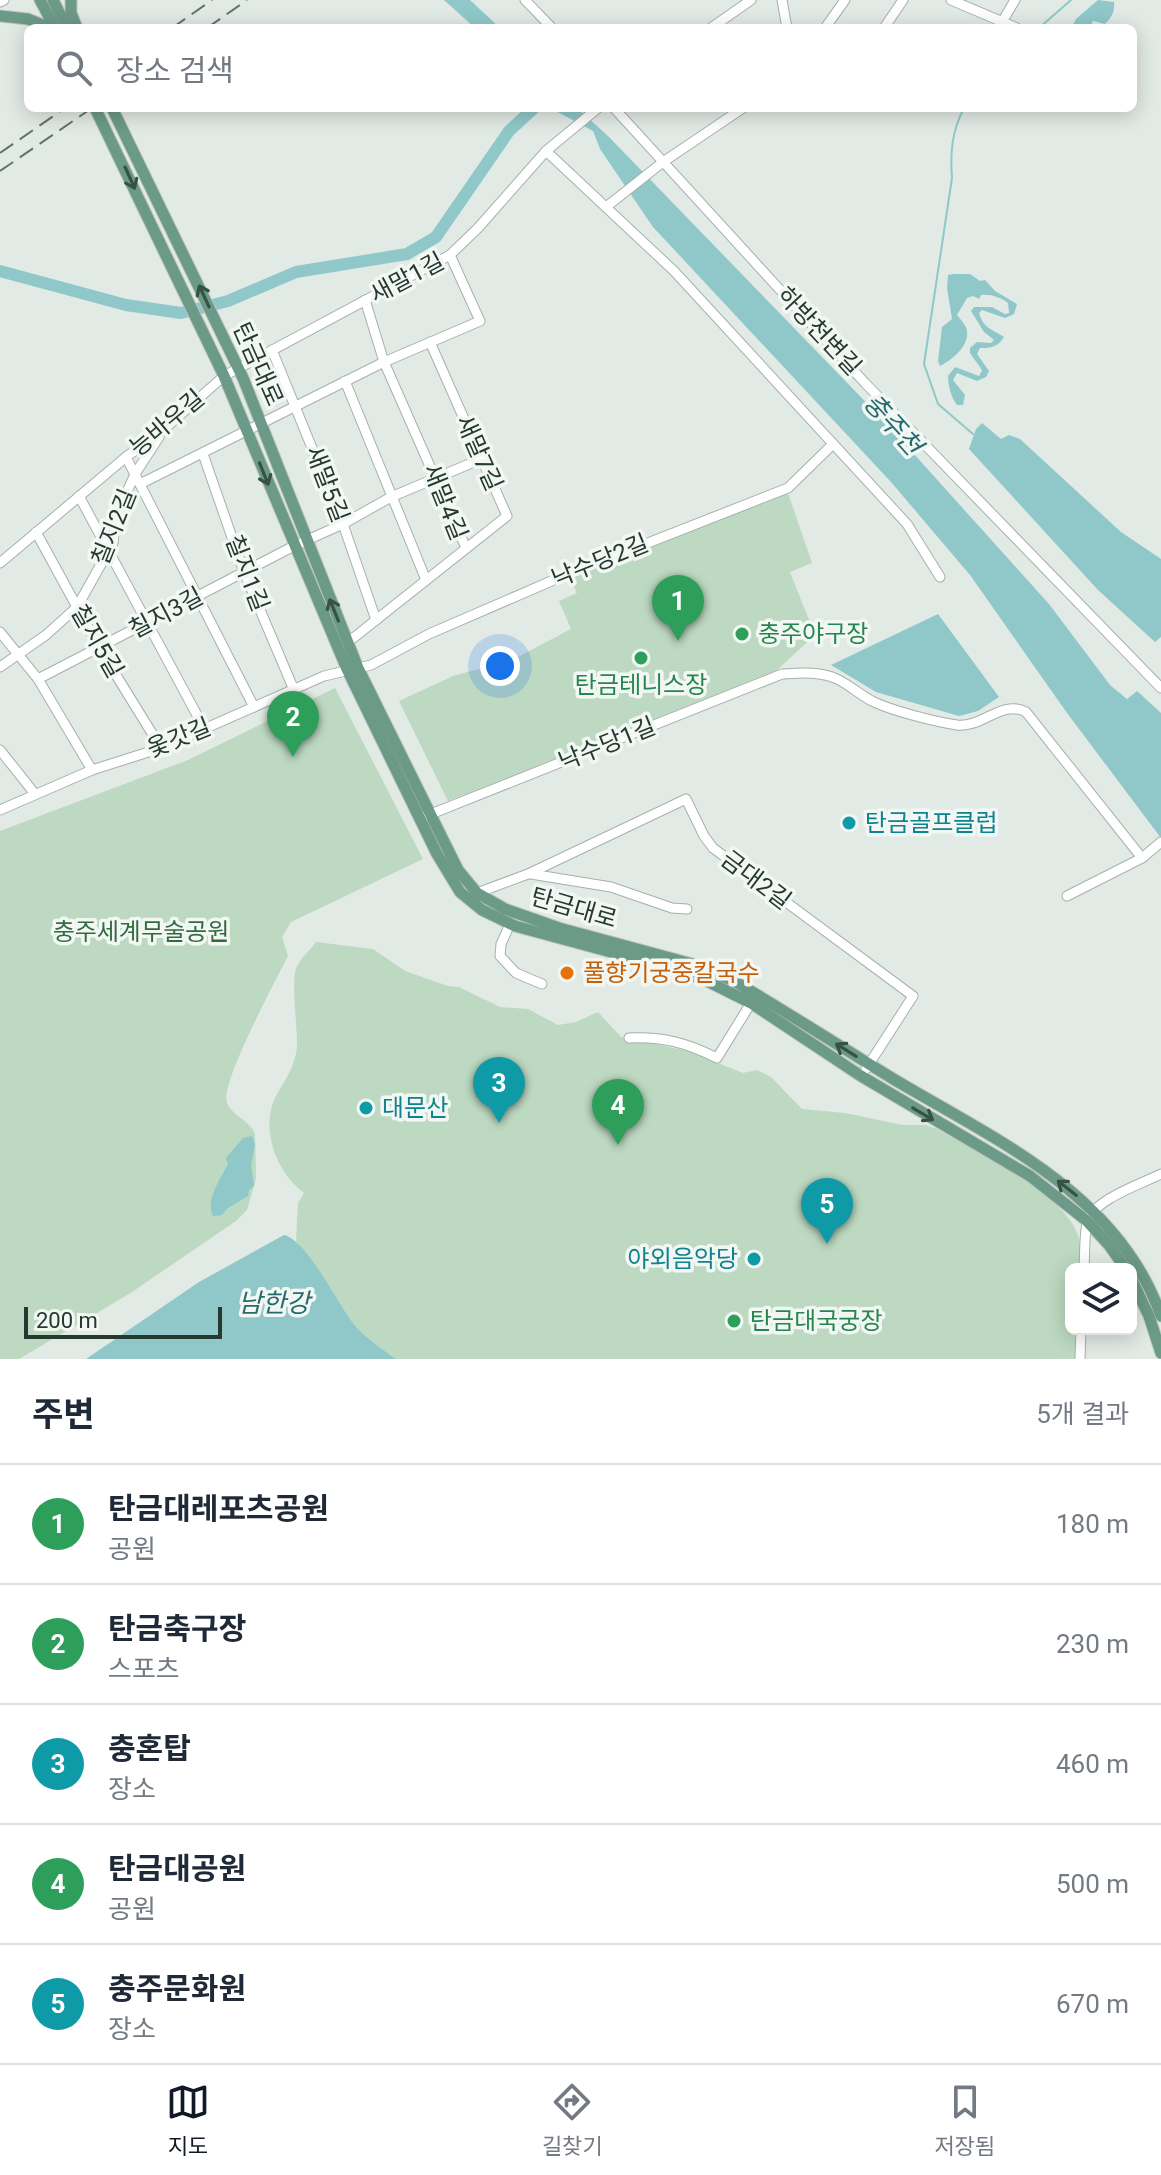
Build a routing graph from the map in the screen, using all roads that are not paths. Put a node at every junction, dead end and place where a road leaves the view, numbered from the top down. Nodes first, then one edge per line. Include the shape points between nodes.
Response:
1 (40, 0) edge
2 (53, 0) edge
3 (71, 0) edge
4 (525, 0) edge
5 (751, 0) edge
6 (782, 0) edge
7 (845, 0) edge
8 (903, 0) edge
9 (951, 0) edge
10 (1015, 0) edge
11 (0, 16) edge
12 (1002, 22) junction
13 (42, 24) edge
14 (51, 24) edge
15 (65, 24) edge
16 (75, 24) edge
17 (548, 24) edge
18 (717, 24) edge
19 (786, 24) edge
20 (828, 24) edge
21 (887, 24) edge
22 (1007, 24) edge
23 (97, 112) edge
24 (114, 112) edge
25 (593, 112) edge
26 (618, 112) edge
27 (737, 112) edge
28 (546, 151) junction
29 (663, 162) junction
30 (606, 207) junction
31 (450, 255) junction
32 (365, 300) junction
33 (430, 342) junction
34 (272, 350) junction
35 (384, 362) junction
36 (239, 368) junction
37 (224, 376) junction
38 (345, 381) junction
39 (296, 405) junction
40 (262, 425) junction
41 (162, 431) junction
42 (247, 432) junction
43 (833, 444) junction
44 (203, 454) junction
45 (126, 457) junction
46 (481, 459) junction
47 (437, 478) junction
48 (138, 479) junction
49 (79, 496) junction
50 (391, 497) junction
51 (343, 524) junction
52 (36, 532) junction
53 (306, 540) junction
54 (294, 546) junction
55 (466, 548) junction
56 (109, 550) junction
57 (0, 563) edge
58 (244, 572) junction
59 (940, 577) dead end
60 (426, 580) junction
61 (198, 597) junction
62 (77, 607) junction
63 (376, 620) junction
64 (146, 624) junction
65 (0, 632) edge
66 (347, 643) junction
67 (100, 649) junction
68 (19, 654) junction
69 (0, 667) edge
70 (352, 669) junction
71 (38, 679) junction
72 (1161, 688) edge
73 (294, 690) junction
74 (254, 707) junction
75 (204, 728) junction
76 (161, 748) junction
77 (0, 750) edge
78 (92, 770) junction
79 (35, 794) junction
80 (0, 810) edge
81 (425, 817) junction
82 (1161, 842) edge
83 (1145, 855) junction
84 (528, 874) junction
85 (477, 893) junction
86 (1067, 896) dead end
87 (687, 909) dead end
88 (510, 924) junction
89 (542, 984) dead end
90 (751, 1003) junction
91 (629, 1038) dead end
92 (869, 1064) junction
93 (861, 1076) junction
94 (1161, 1174) edge
95 (1094, 1210) junction
96 (1087, 1221) junction
97 (1084, 1263) edge
98 (1122, 1263) edge
99 (1137, 1291) edge
100 (1161, 1316) edge
101 (1081, 1335) edge
102 (1161, 1353) edge
103 (1080, 1359) edge

1 - 14 main road
2 - 15 main road
3 - 16 main road
4 - 17 street
5 - 18 street
6 - 19 street
7 - 20 street
8 - 21 street
9 - 12 street
10 - 12 street
11 - 13 main road
12 - 22 street
23 -> 37 main road, 탄금대로
36 -> 24 main road, 탄금대로
25 - 28 street, 새말1길
26 - 29 street, 하방천변길
27 - 29 street
28 - 30 street
28 - 31 street, 새말1길
29 - 30 street
29 - 72 street, 하방천변길 via 865,383
30 - 43 street via 674,271
31 - 32 street, 새말1길
31 - 33 street, 칠지2길 via 480,321
32 - 34 street, 새말1길
32 - 35 street, 새말4길
33 - 35 street, 칠지2길
33 - 46 street, 새말7길
34 - 36 street, 새말1길
34 - 39 street, 새말5길
35 - 38 street, 칠지2길
35 - 47 street, 새말4길
36 - 37 street, 능바우길
36 - 40 main road, 탄금대로
37 - 41 street, 능바우길
37 - 42 main road, 탄금대로
38 - 39 street, 칠지2길
38 - 50 street
39 - 40 street, 칠지2길
39 - 51 street, 새말5길
40 - 42 street, 칠지2길
40 - 53 main road, 탄금대로
41 - 45 street, 능바우길
41 - 48 street
42 - 44 street, 칠지2길
42 -> 54 main road, 탄금대로
43 - 59 street via 907,524
43 - 70 street, 낙수당2길 via 788,488 556,579 371,665
44 - 48 street, 칠지2길
44 - 58 street, 칠지1길
45 - 48 street
45 - 49 street, 능바우길
46 - 47 street, 칠지3길
46 - 55 street, 새말7길 via 507,516
47 - 50 street, 칠지3길
47 - 55 street, 새말4길
48 - 56 street, 칠지2길 via 116,516
48 - 61 street
49 - 52 street, 능바우길
49 - 56 street
50 - 51 street, 칠지3길
50 - 60 street
51 - 53 street, 칠지3길
51 - 63 street, 새말5길
52 - 57 street, 능바우길
52 - 62 street, 칠지5길
53 - 54 street, 칠지3길
66 -> 53 main road, 탄금대로
54 - 58 street, 칠지3길
54 - 70 main road, 탄금대로
55 - 60 street, 새말4길
56 - 62 street, 칠지2길
56 - 64 street
58 - 61 street, 칠지3길
58 - 73 street, 칠지1길
60 - 63 street, 새말4길
61 - 64 street, 칠지3길
61 - 74 street
62 - 67 street, 칠지5길
62 - 68 street, 칠지2길
63 - 66 street, 새말4길
64 - 67 street, 칠지3길
64 - 75 street
65 - 68 street
66 - 70 main road, 탄금대로
67 - 71 street, 칠지3길
67 - 76 street, 칠지5길
68 - 69 street, 칠지2길
68 - 71 street
70 - 73 street, 옻갓길
70 - 81 main road, 탄금대로
71 - 78 street
73 - 74 street, 옻갓길
74 - 75 street, 옻갓길
75 - 76 street, 옻갓길
76 - 78 street, 옻갓길
77 - 79 street
78 - 79 street, 옻갓길
79 - 80 street, 옻갓길
81 - 83 street, 낙수당1길 via 782,674 812,673 839,680 887,707 951,724 976,724 1006,708 1026,712
81 - 85 main road, 탄금대로
81 - 88 main road, 탄금대로 via 460,892
82 - 83 street
83 - 86 street
84 - 85 street, 금대2길
84 - 87 street via 611,887
84 - 92 street, 금대2길 via 686,799 713,848 913,996
92 -> 85 main road, 탄금대로 via 714,971 525,917
88 - 89 street via 500,956 507,967
88 - 90 main road, 탄금대로 via 674,969
90 - 91 street via 717,1058 669,1039
90 - 93 main road, 탄금대로
92 - 93 street
95 -> 92 main road, 탄금대로 via 1042,1168
93 -> 96 main road, 탄금대로 via 1030,1176
94 - 95 street
95 - 96 street
95 - 100 main road, 탄금대로 via 1134,1260
96 - 97 street
96 - 98 main road, 탄금대로
99 - 102 main road
101 - 103 street

